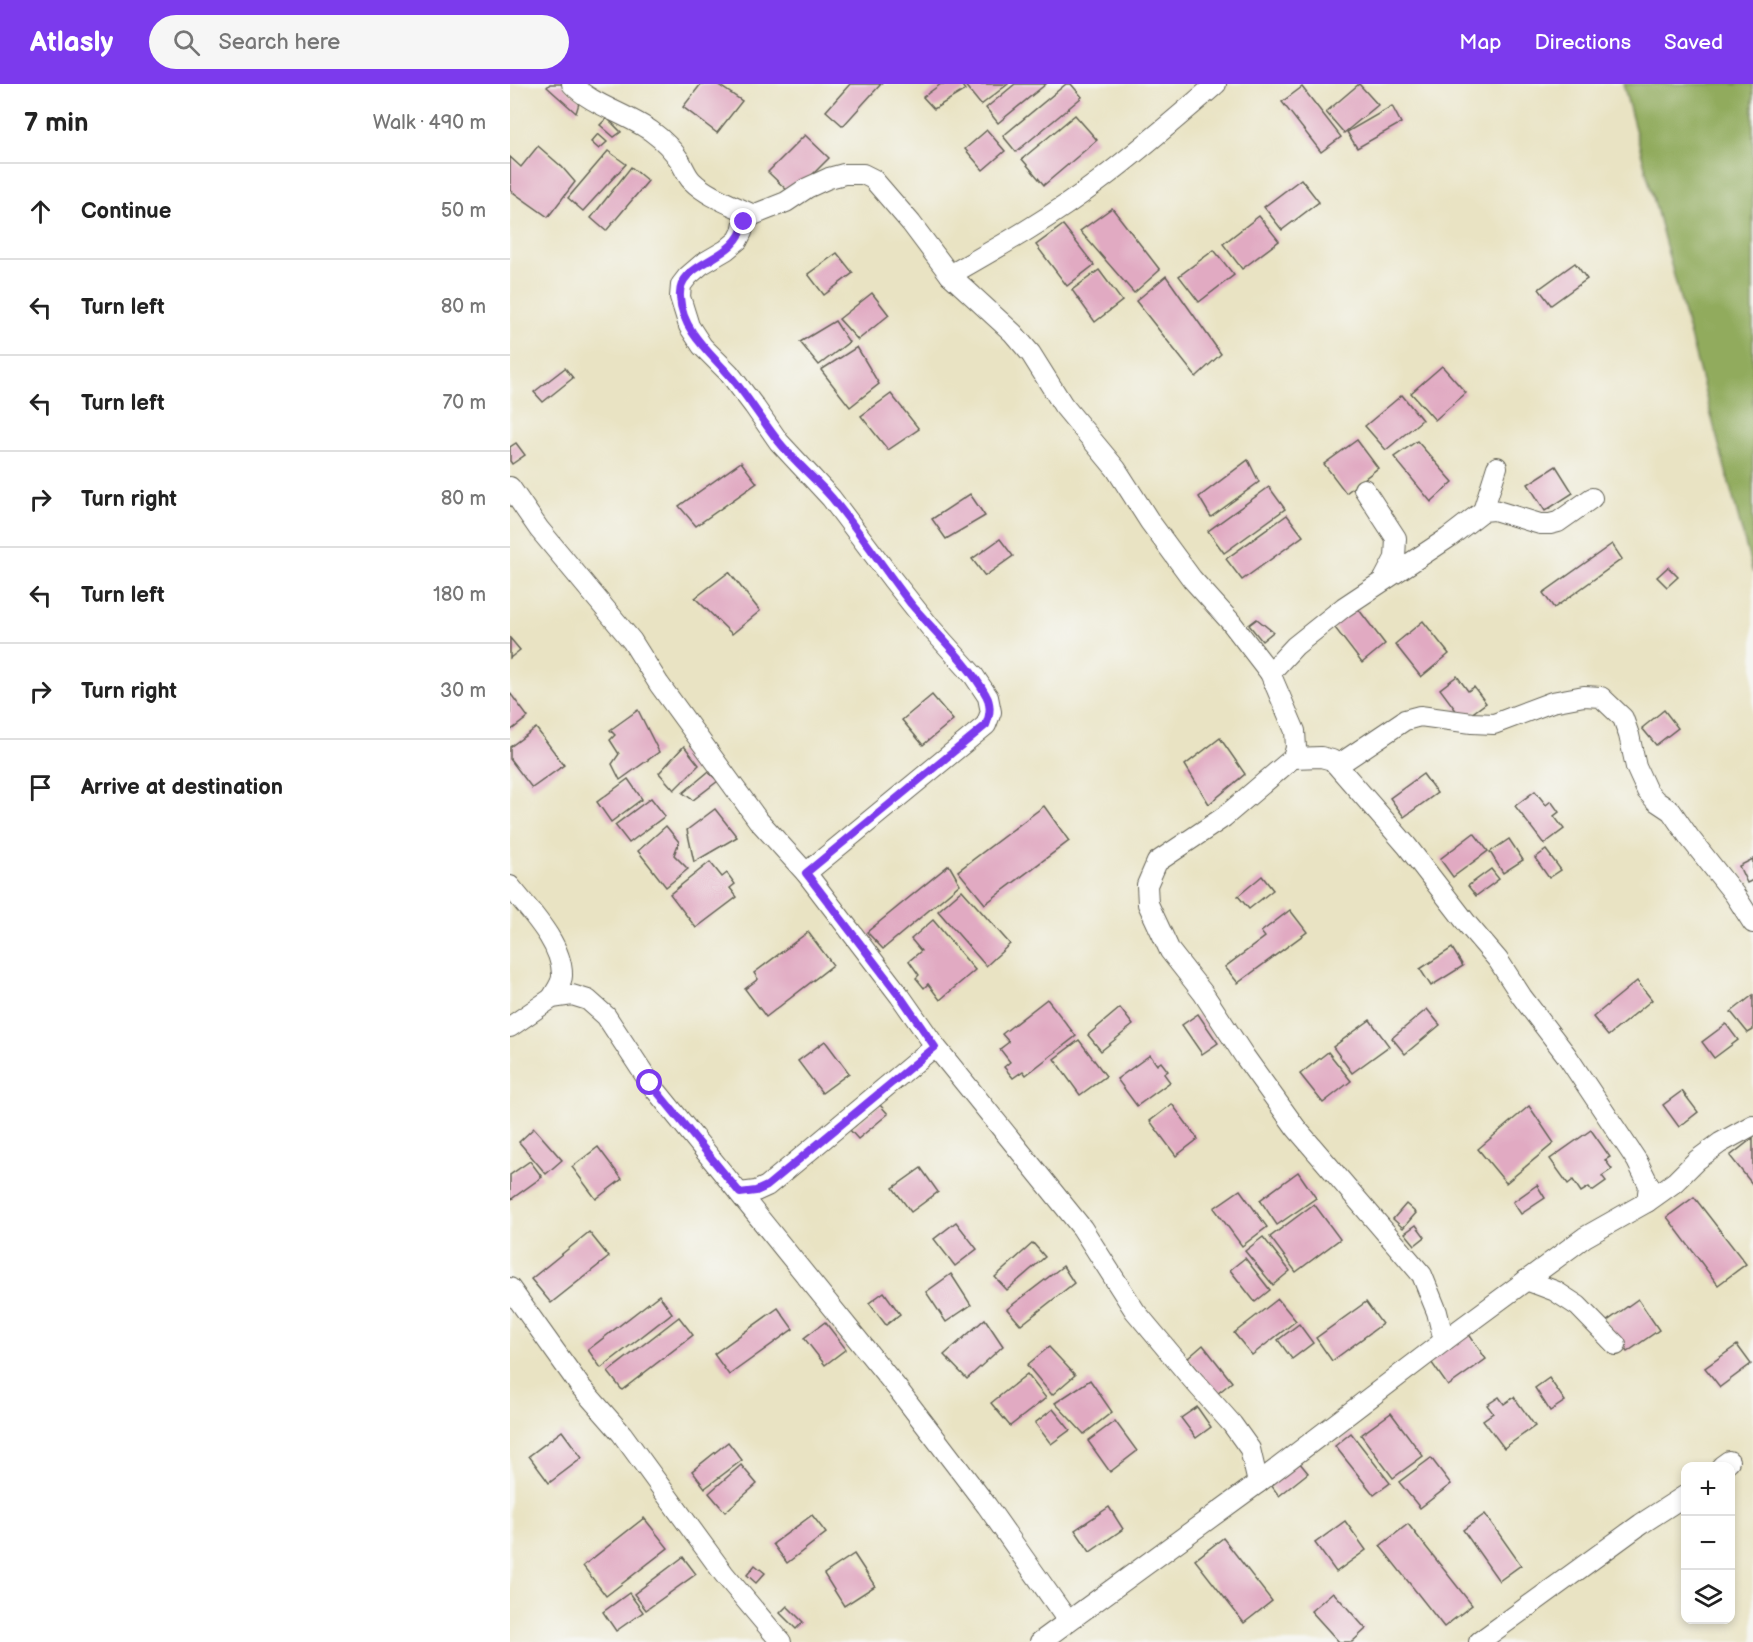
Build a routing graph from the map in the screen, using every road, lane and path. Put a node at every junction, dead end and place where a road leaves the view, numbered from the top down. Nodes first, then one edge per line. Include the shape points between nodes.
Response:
1 (572, 84) edge
2 (1216, 84) edge
3 (753, 215) junction
4 (950, 274) junction
5 (1497, 467) dead end
6 (510, 487) edge
7 (1364, 489) dead end
8 (1592, 498) dead end
9 (1483, 511) junction
10 (1383, 580) junction
11 (1270, 673) junction
12 (1293, 758) junction
13 (1338, 765) junction
14 (806, 873) junction
15 (510, 886) edge
16 (1753, 923) edge
17 (552, 998) junction
18 (510, 1027) edge
19 (935, 1047) junction
20 (1753, 1125) edge
21 (740, 1193) junction
22 (1647, 1202) junction
23 (1526, 1281) junction
24 (510, 1288) edge
25 (1444, 1341) junction
26 (1616, 1345) dead end
27 (1258, 1483) junction
28 (1681, 1498) edge
29 (1068, 1621) junction
30 (781, 1642) edge
31 (1041, 1642) edge
32 (1479, 1642) edge

1 - 3 street via 586,96 653,132 679,159 690,180
2 - 4 street via 1098,182 1010,241
3 - 4 street via 829,178 863,174 873,179
3 - 14 street via 744,222 738,240 702,264 681,285 680,297 689,326 779,442 831,498 930,627 974,676 988,697 991,712 986,725
4 - 11 street via 1031,354 1063,405 1116,469 1192,579
5 - 9 street
6 - 14 street via 539,529 632,641 686,723 758,820
7 - 10 street via 1396,538 1395,558
8 - 9 street via 1550,524 1494,510
9 - 10 street
10 - 11 street via 1295,646
11 - 12 street via 1295,731
12 - 13 street via 1321,757
12 - 25 street via 1224,817 1157,862 1147,885 1148,904 1170,951 1296,1128 1422,1275
13 - 16 street via 1405,720 1420,716 1494,723 1552,702 1601,697 1623,718 1647,791 1671,810
13 - 22 street via 1497,960 1567,1056 1637,1161 1649,1185
14 - 19 street
15 - 17 street via 546,931 560,960 562,979
17 - 18 street
17 - 21 street via 572,995 588,1000 606,1016 650,1083
19 - 21 street via 767,1186
19 - 27 street via 1082,1228 1136,1311 1250,1449
20 - 22 street via 1720,1143
21 - 29 street via 897,1388
22 - 23 street via 1585,1238
23 - 25 street
23 - 26 street via 1555,1291 1578,1306
24 - 30 street via 580,1386 622,1434 724,1574
25 - 27 street
27 - 29 street
28 - 32 street
29 - 31 street

